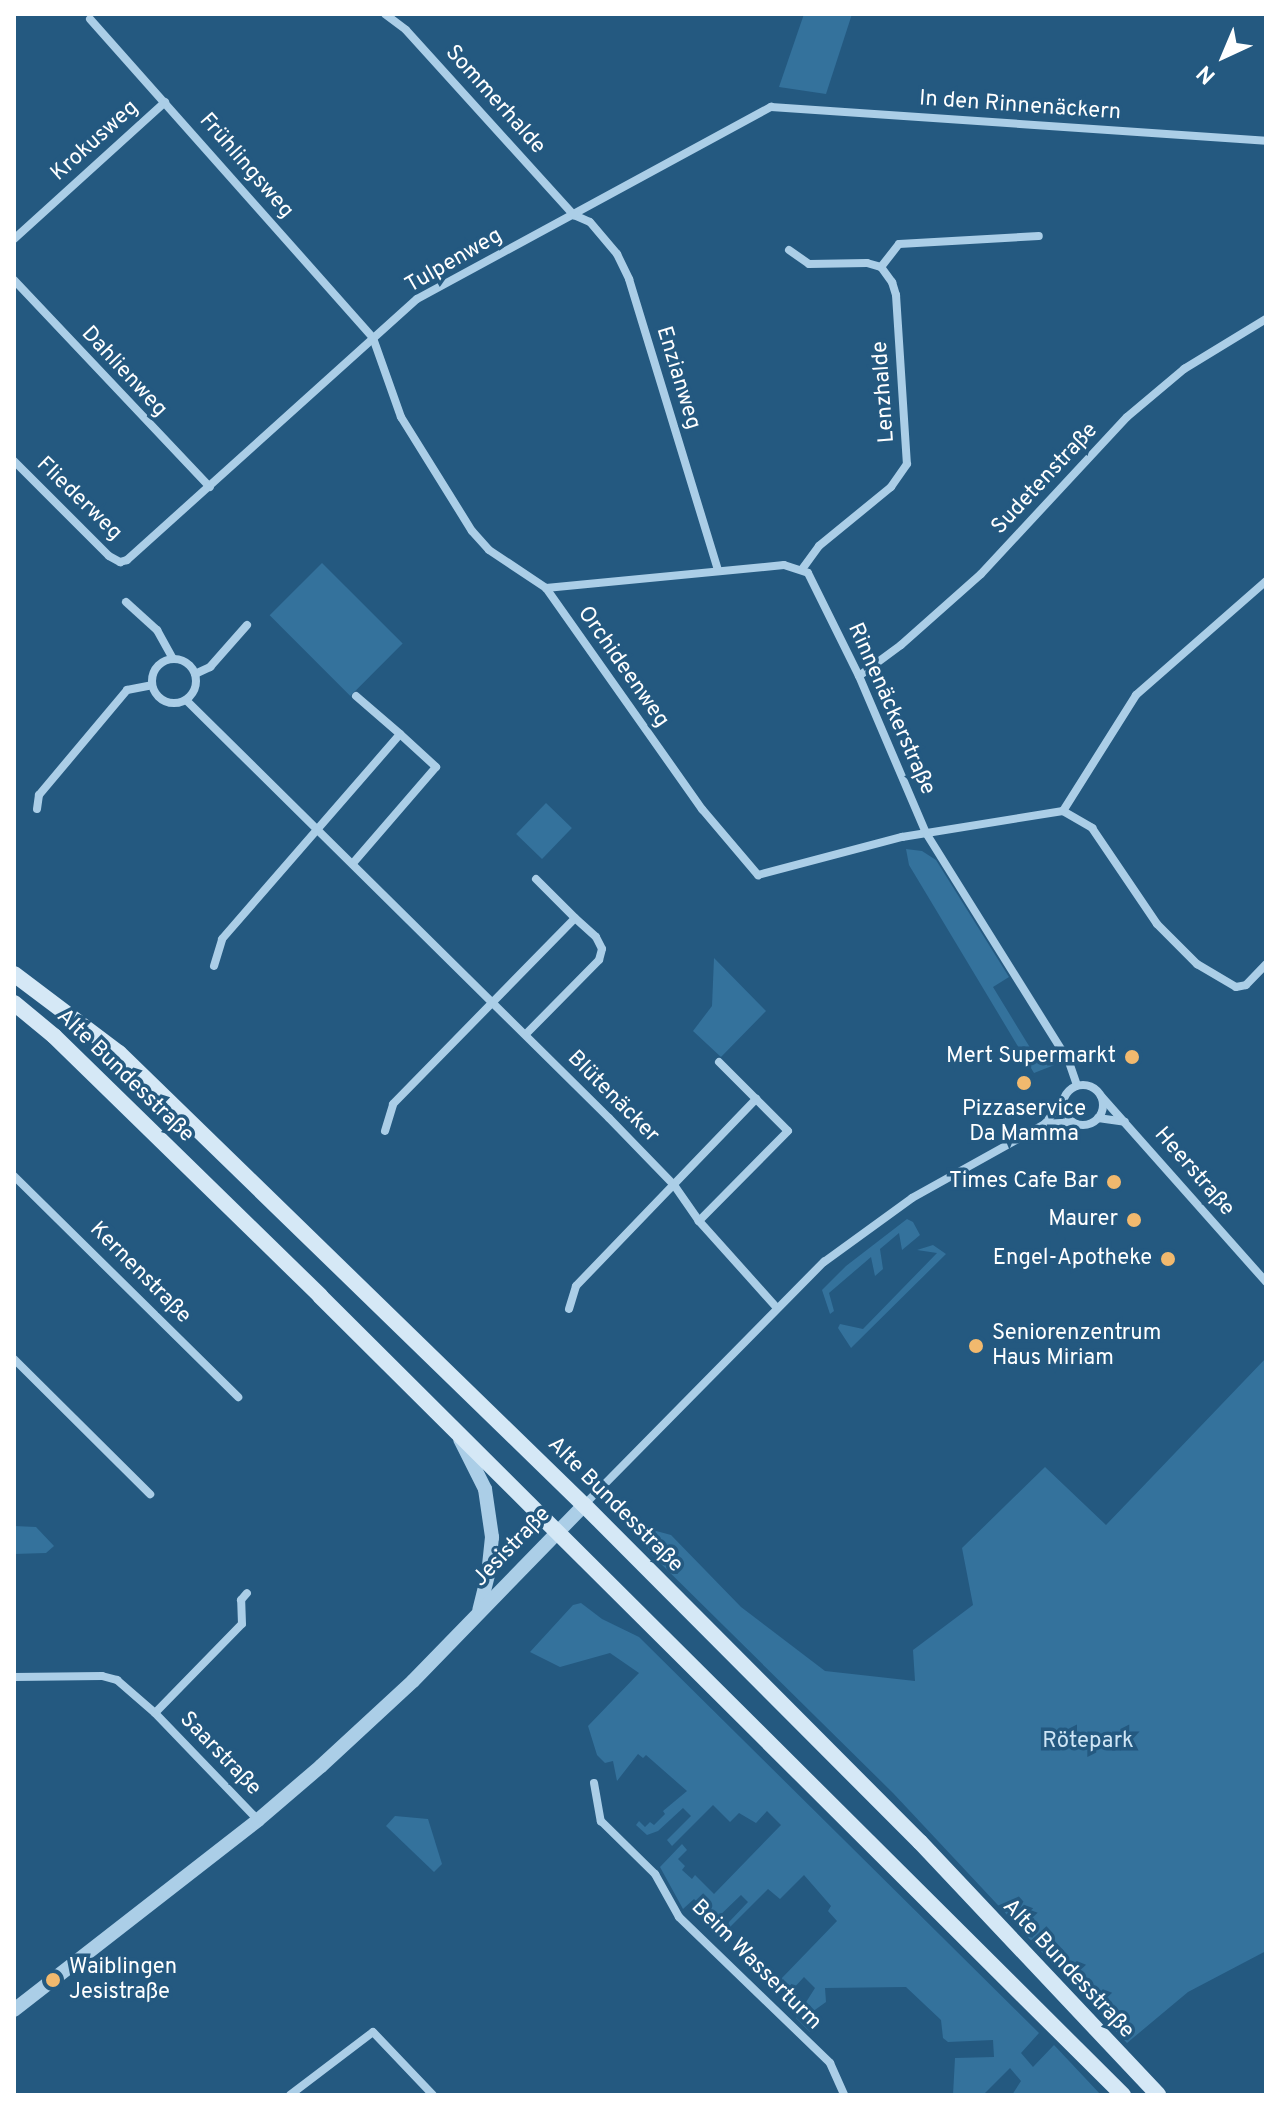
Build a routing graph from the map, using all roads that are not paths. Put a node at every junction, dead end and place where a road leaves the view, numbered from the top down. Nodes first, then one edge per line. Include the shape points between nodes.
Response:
1 (385, 14) edge
2 (90, 19) dead end
3 (165, 102) junction
4 (771, 107) joint
5 (1266, 141) edge
6 (574, 215) junction
7 (1039, 236) dead end
8 (14, 239) edge
9 (789, 250) dead end
10 (881, 267) junction
11 (14, 280) edge
12 (1266, 319) edge
13 (373, 338) junction
14 (14, 461) edge
15 (207, 484) junction
16 (120, 562) joint
17 (802, 569) junction
18 (718, 571) junction
19 (1266, 581) edge
20 (546, 588) junction
21 (126, 602) dead end
22 (247, 625) dead end
23 (173, 659) junction
24 (195, 674) junction
25 (859, 676) junction
26 (152, 685) junction
27 (356, 696) dead end
28 (186, 700) junction
29 (400, 734) junction
30 (37, 809) dead end
31 (1063, 811) junction
32 (318, 828) junction
33 (926, 833) junction
34 (353, 863) junction
35 (536, 879) dead end
36 (575, 918) junction
37 (1266, 964) edge
38 (214, 966) dead end
39 (14, 974) edge
40 (492, 1002) junction
41 (14, 1003) edge
42 (526, 1034) junction
43 (719, 1062) dead end
44 (1077, 1085) junction
45 (1101, 1096) junction
46 (756, 1099) junction
47 (1063, 1100) junction
48 (1098, 1118) junction
49 (1072, 1122) junction
50 (1126, 1122) junction
51 (1045, 1124) junction
52 (385, 1131) dead end
53 (14, 1176) edge
54 (674, 1185) junction
55 (699, 1221) junction
56 (1266, 1282) edge
57 (777, 1308) junction
58 (569, 1309) dead end
59 (14, 1359) edge
60 (238, 1397) dead end
61 (456, 1431) junction
62 (150, 1494) dead end
63 (584, 1505) junction
64 (557, 1533) junction
65 (247, 1593) dead end
66 (477, 1614) junction
67 (14, 1677) edge
68 (155, 1713) junction
69 (594, 1783) dead end
70 (258, 1820) junction
71 (14, 2010) edge
72 (290, 2095) edge
73 (433, 2095) edge
74 (844, 2095) edge
75 (1123, 2095) edge
76 (1158, 2095) edge

1 - 6 street, Sommerhalde
2 - 3 street, Frühlingsweg
3 - 8 street, Krokusweg
3 - 13 street, Frühlingsweg
4 - 5 street, In den Rinnenäckern
4 - 6 street, Tulpenweg
6 - 13 street, Tulpenweg via 417,299
6 - 18 street, Enzianweg via 590,222 603,237 629,279
7 - 10 street via 899,244
9 - 10 street via 809,264
10 - 17 street, Lenzhalde via 896,295 907,464 891,487 819,546
11 - 15 street, Dahlienweg
12 - 25 street, Sudetenstraße via 1184,369 1127,417 981,574
13 - 15 street, Tulpenweg
13 - 20 street, Orchideenweg via 401,417 472,531 489,550
14 - 16 street, Fliederweg
15 - 16 street, Tulpenweg
17 - 18 street via 784,565
17 - 25 street, Rinnenäckerstraße via 815,582
18 - 20 street
19 - 31 street via 1136,695
20 - 33 street, Orchideenweg via 702,809 758,875
21 - 23 street via 157,630
22 - 24 street via 210,667
23 - 24 street via 187,663
23 - 26 street via 156,667
24 - 28 street via 195,688
25 - 33 street, Rinnenäckerstraße
26 - 28 street via 165,701
26 - 30 street via 127,690 39,795
27 - 29 street
28 - 32 street, Blütenäcker
29 - 32 street
29 - 34 street via 436,767
31 - 33 street
31 - 37 street via 1092,828 1157,924 1197,964 1236,987 1246,985
32 - 34 street, Blütenäcker
32 - 38 street via 222,939
33 - 44 street, Rinnenäckerstraße via 1069,1062
34 - 40 street, Blütenäcker
35 - 36 street
36 - 40 street
36 - 42 street via 596,937 602,949 599,960
39 - 63 main road, Alte Bundesstraße via 119,1053
40 - 42 street, Blütenäcker
40 - 52 street via 393,1104
41 - 61 main road, Alte Bundesstraße
42 - 54 street, Blütenäcker
43 - 46 street
44 - 45 street via 1093,1087
44 - 47 street
45 - 48 street
45 - 50 street, Heerstraße
46 - 54 street
46 - 55 street via 788,1131
47 - 49 street
47 - 51 street, Jesistraße
48 - 49 street via 1083,1125
48 - 50 street, Heerstraße
49 - 51 street, Jesistraße
50 - 56 street, Heerstraße
51 - 57 street, Jesistraße via 912,1198 824,1262
53 - 60 street, Kernenstraße
54 - 55 street, Blütenäcker
54 - 58 street via 576,1286
55 - 57 street, Blütenäcker
57 - 63 street, Jesistraße
59 - 62 street
61 - 64 main road, Alte Bundesstraße
61 - 66 street via 485,1489 492,1537
63 - 64 street, Jesistraße
63 - 76 main road, Alte Bundesstraße via 920,1842
64 - 66 street, Jesistraße
64 - 75 main road, Alte Bundesstraße
65 - 68 street, Saarstraße via 241,1600 242,1624
66 - 70 street, Jesistraße via 413,1681
67 - 68 street, Saarstraße via 102,1676 129,1688
68 - 70 street, Saarstraße
69 - 74 street, Beim Wasserturm via 601,1821 655,1874 679,1917 830,2063
70 - 71 street, Jesistraße
72 - 73 street via 373,2032

